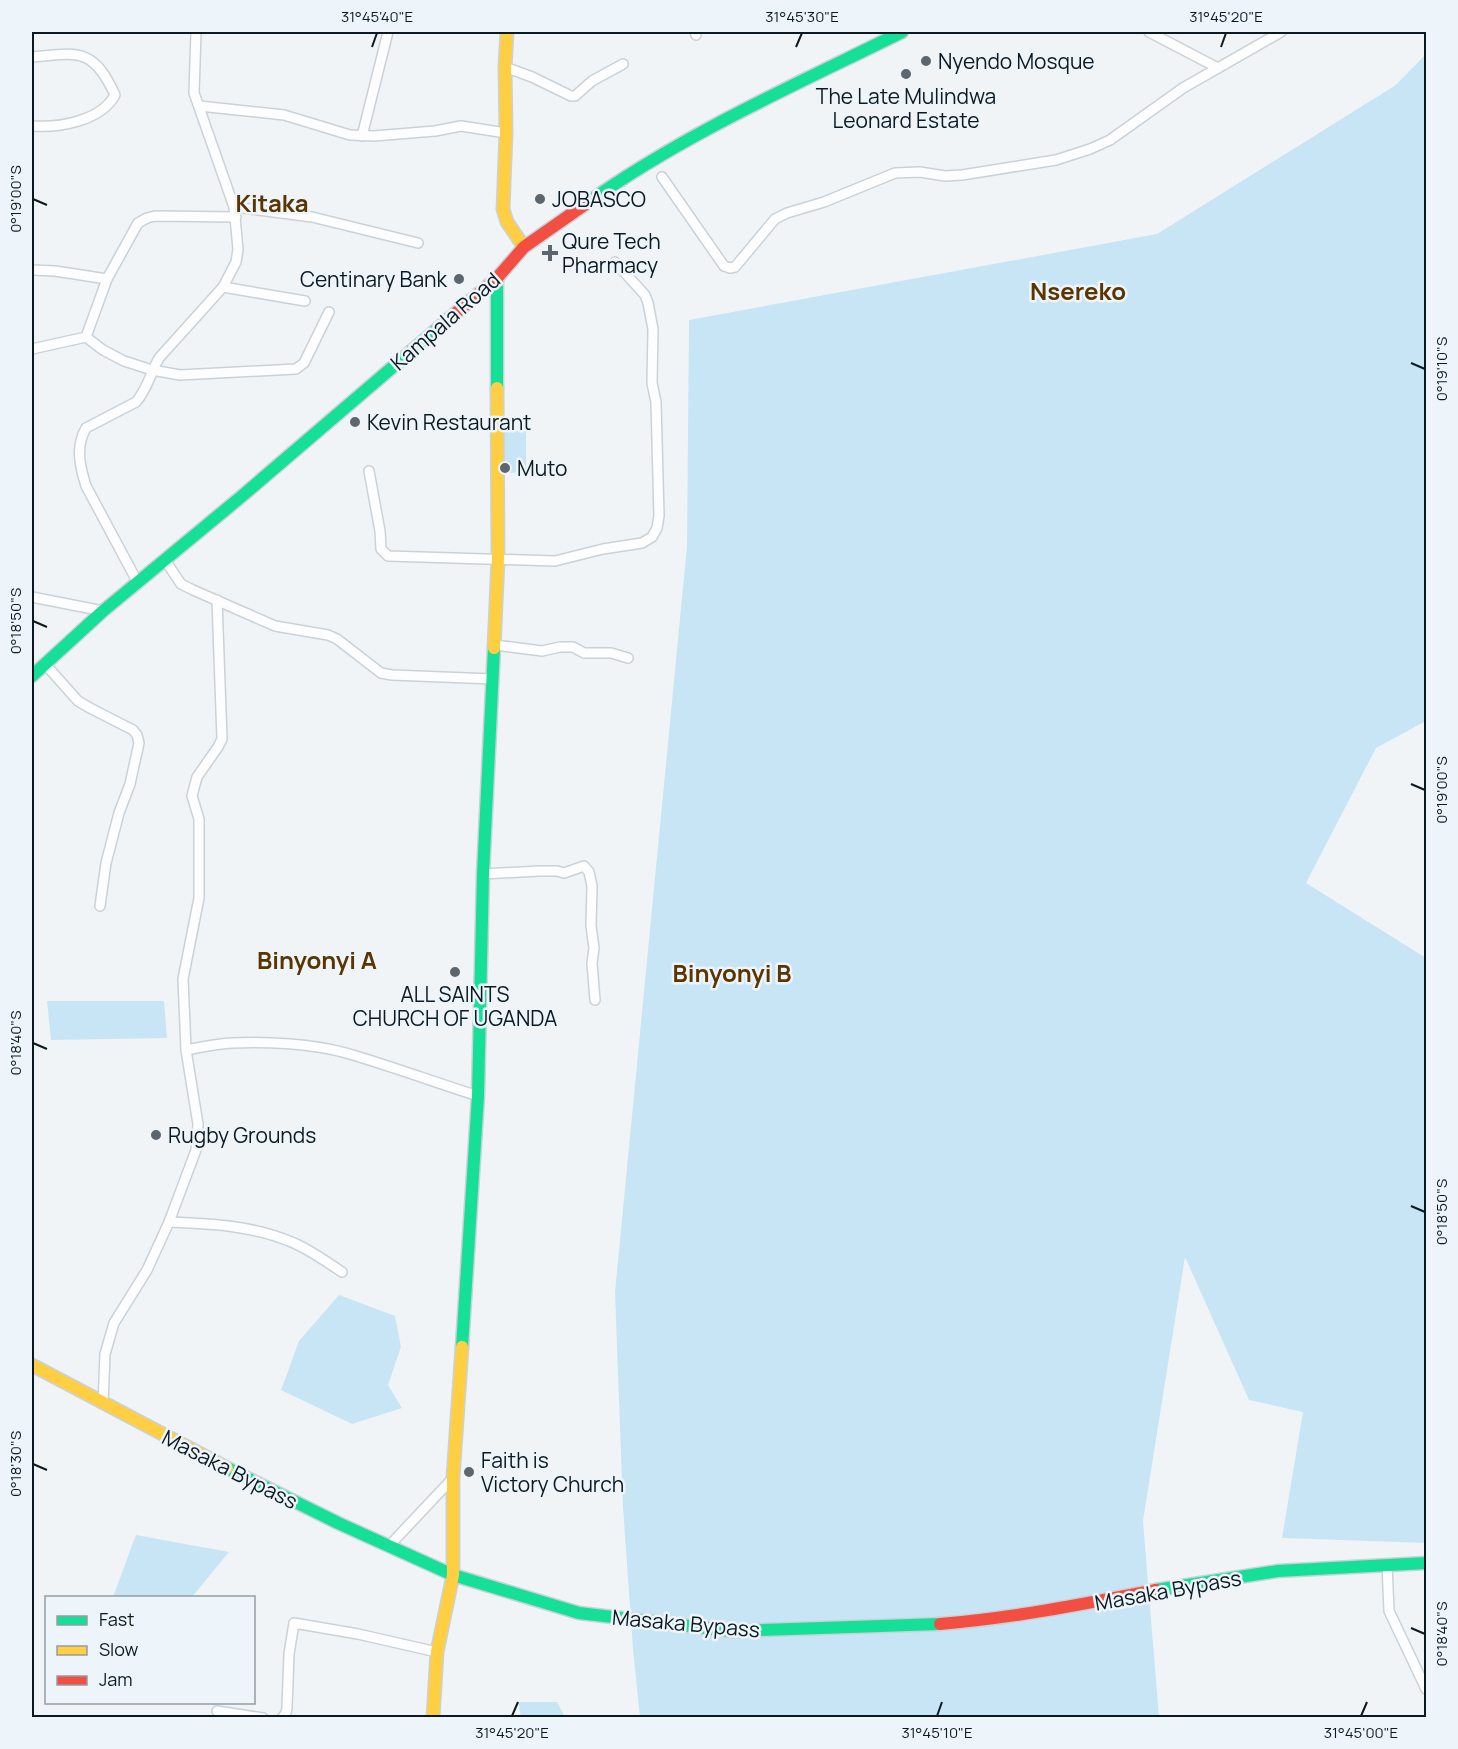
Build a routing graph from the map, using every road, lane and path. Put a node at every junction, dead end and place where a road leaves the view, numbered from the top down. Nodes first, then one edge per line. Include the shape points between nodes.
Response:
1 (196, 32) edge
2 (388, 32) edge
3 (507, 32) edge
4 (902, 32) edge
5 (1149, 32) edge
6 (1277, 33) edge
7 (32, 57) edge
8 (623, 64) dead end
9 (505, 66) junction
10 (1218, 68) junction
11 (199, 106) junction
12 (32, 126) edge
13 (506, 133) junction
14 (362, 136) junction
15 (662, 177) dead end
16 (235, 212) junction
17 (418, 243) dead end
18 (524, 247) junction
19 (615, 262) dead end
20 (32, 270) edge
21 (497, 278) junction
22 (107, 279) junction
23 (223, 287) junction
24 (305, 301) dead end
25 (329, 312) dead end
26 (86, 337) junction
27 (32, 349) edge
28 (152, 370) junction
29 (369, 471) dead end
30 (498, 559) junction
31 (165, 560) junction
32 (138, 583) junction
33 (32, 597) edge
34 (217, 600) junction
35 (104, 611) junction
36 (495, 645) junction
37 (628, 658) dead end
38 (45, 664) junction
39 (32, 676) edge
40 (493, 680) junction
41 (483, 874) junction
42 (100, 906) dead end
43 (596, 1000) dead end
44 (186, 1050) junction
45 (478, 1096) junction
46 (169, 1222) junction
47 (342, 1272) dead end
48 (32, 1365) edge
49 (102, 1403) junction
50 (453, 1478) junction
51 (389, 1546) junction
52 (1426, 1563) edge
53 (1388, 1564) junction
54 (453, 1575) junction
55 (437, 1652) junction
56 (1426, 1689) edge
57 (217, 1711) dead end
58 (263, 1718) edge
59 (282, 1718) edge
60 (433, 1718) edge

1 - 11 street via 194,93
2 - 14 street
3 - 9 main road
4 - 18 main road, Kampala Road via 665,152 620,178
5 - 10 street
6 - 10 street
7 - 12 street via 84,56 106,77 115,95 102,111 83,120
8 - 9 street via 592,81 575,96
9 - 13 main road
10 - 15 street via 1110,140 1090,149 1056,160 962,176 894,173 787,213 775,219 735,267 730,268 724,266
11 - 14 street via 284,115
11 - 16 street
13 - 14 street via 462,126 435,132
13 - 18 main road via 503,209
16 - 17 street via 312,217
16 - 22 street via 147,218 138,223
16 - 23 street via 236,262
18 - 21 main road, Kampala Road
19 - 30 street via 645,295 653,329 657,528 642,543 555,561
20 - 22 street
21 - 30 main road
21 - 31 main road, Kampala Road
22 - 26 street
23 - 24 street
23 - 28 street
25 - 28 street via 304,363 296,369 194,376
26 - 27 street
26 - 28 street via 114,357
28 - 32 street via 140,398 86,428 79,446 86,486
29 - 30 street via 381,549 388,556
30 - 36 main road
31 - 32 main road, Kampala Road
31 - 34 street via 181,584
32 - 35 main road, Kampala Road
33 - 35 street
34 - 40 street via 275,626 337,639 381,673
34 - 44 street via 222,739 197,777 192,796 199,819 199,898 183,979
35 - 38 main road, Kampala Road
36 - 37 street via 542,651 573,647 584,653 611,653
36 - 40 main road
38 - 39 main road, Kampala Road
38 - 42 street via 78,700 133,730 139,743 106,863
40 - 41 main road
41 - 43 street via 564,873 584,866 592,886
41 - 45 main road
44 - 45 street via 239,1043 321,1049 345,1053
44 - 46 street via 198,1137
45 - 50 main road
46 - 47 street via 254,1230 301,1246
46 - 49 street via 147,1270 114,1323 105,1354
48 - 49 main road, Masaka Bypass
49 - 51 main road, Masaka Bypass
50 - 51 street
50 - 54 main road
51 - 54 main road, Masaka Bypass
52 - 53 main road, Masaka Bypass
53 - 54 main road, Masaka Bypass via 1217,1579 980,1621 731,1632 579,1613
53 - 56 street via 1389,1611
54 - 55 main road
55 - 59 street via 294,1623 287,1708
55 - 60 main road
57 - 58 street

